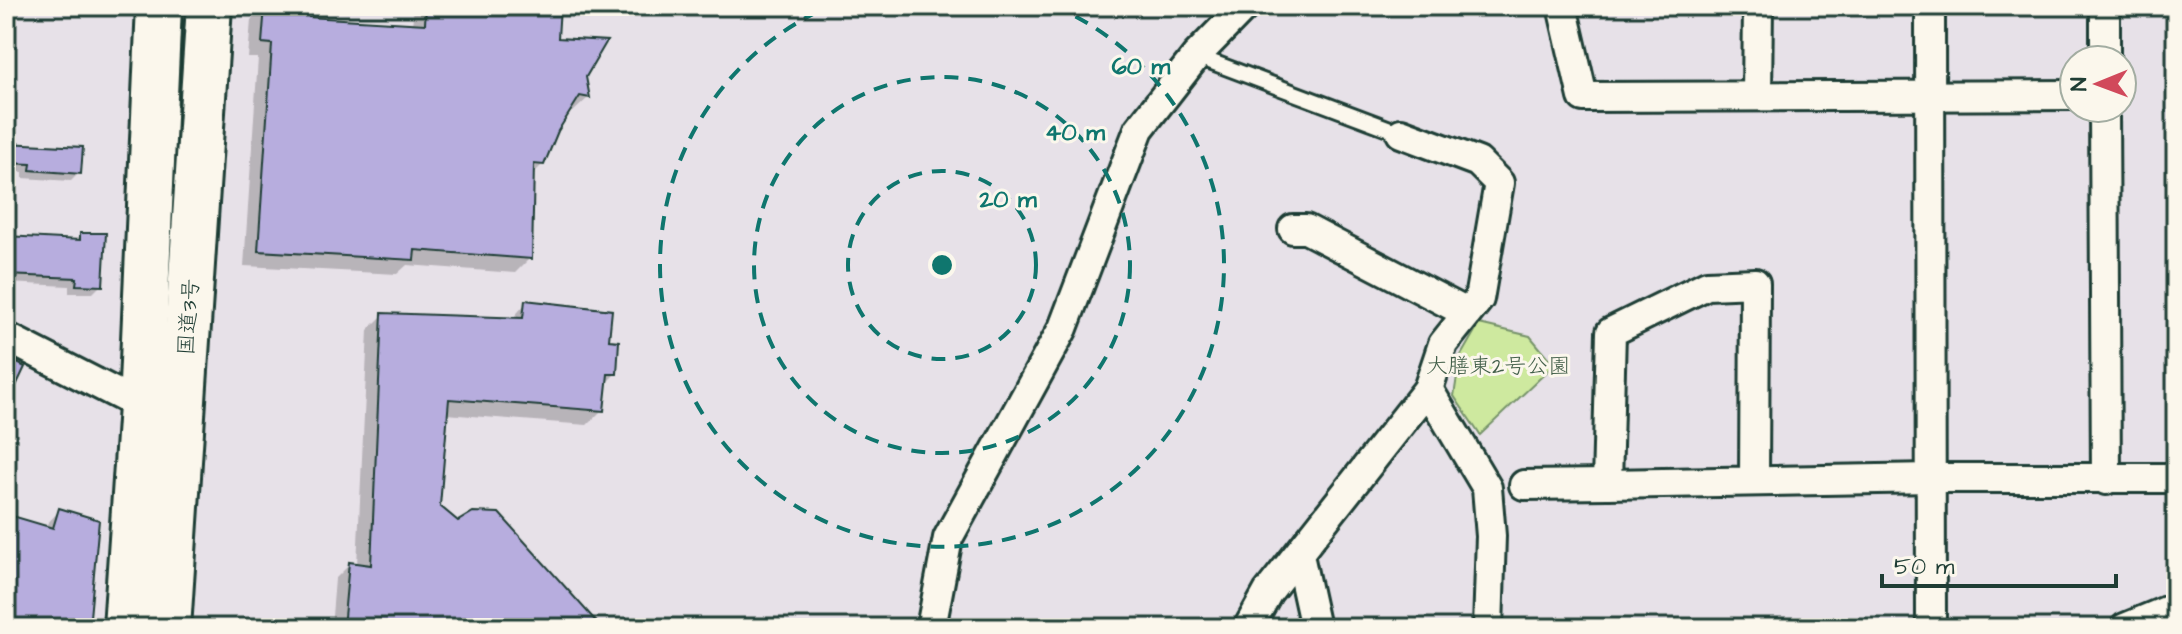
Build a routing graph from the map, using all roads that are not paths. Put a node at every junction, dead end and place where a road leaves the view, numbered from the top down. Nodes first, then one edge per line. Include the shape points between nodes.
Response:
1 (159, 6) edge
2 (209, 6) edge
3 (1245, 6) edge
4 (1562, 6) edge
5 (1758, 6) edge
6 (1930, 6) edge
7 (2105, 6) edge
8 (2105, 44) edge
9 (1196, 56) junction
10 (1757, 95) junction
11 (1930, 95) junction
12 (2058, 95) edge
13 (2104, 124) edge
14 (1401, 133) joint
15 (1293, 229) dead end
16 (1467, 313) junction
17 (6, 337) edge
18 (1428, 389) junction
19 (162, 407) junction
20 (1933, 478) junction
21 (2176, 478) edge
22 (1754, 480) junction
23 (2106, 480) junction
24 (1607, 484) junction
25 (1524, 485) dead end
26 (1299, 555) junction
27 (2176, 607) edge
28 (126, 628) edge
29 (168, 628) edge
30 (931, 628) edge
31 (1248, 628) edge
32 (1315, 628) edge
33 (1488, 628) edge
34 (1931, 628) edge
35 (2125, 628) edge

1 - 19 highway, 国道3号
2 - 19 highway, 国道3号
3 - 9 street
4 - 10 street via 1583,97
5 - 10 street
6 - 11 street
7 - 8 street
9 - 14 lane
9 - 30 street via 1139,129 1063,328 948,538
10 - 11 street
11 - 12 street
11 - 20 street
13 - 23 street
14 - 16 street via 1478,162 1499,183 1479,299
15 - 16 street via 1306,229
16 - 18 street via 1443,344
17 - 19 street
18 - 26 street
18 - 33 street via 1487,488
19 - 28 highway, 国道3号
19 - 29 highway, 国道3号
20 - 22 street
20 - 23 street
20 - 34 street
21 - 23 street
22 - 24 street
22 - 24 street via 1755,283 1707,285 1611,332
24 - 25 street
26 - 31 street via 1268,592
26 - 32 street
27 - 35 street

